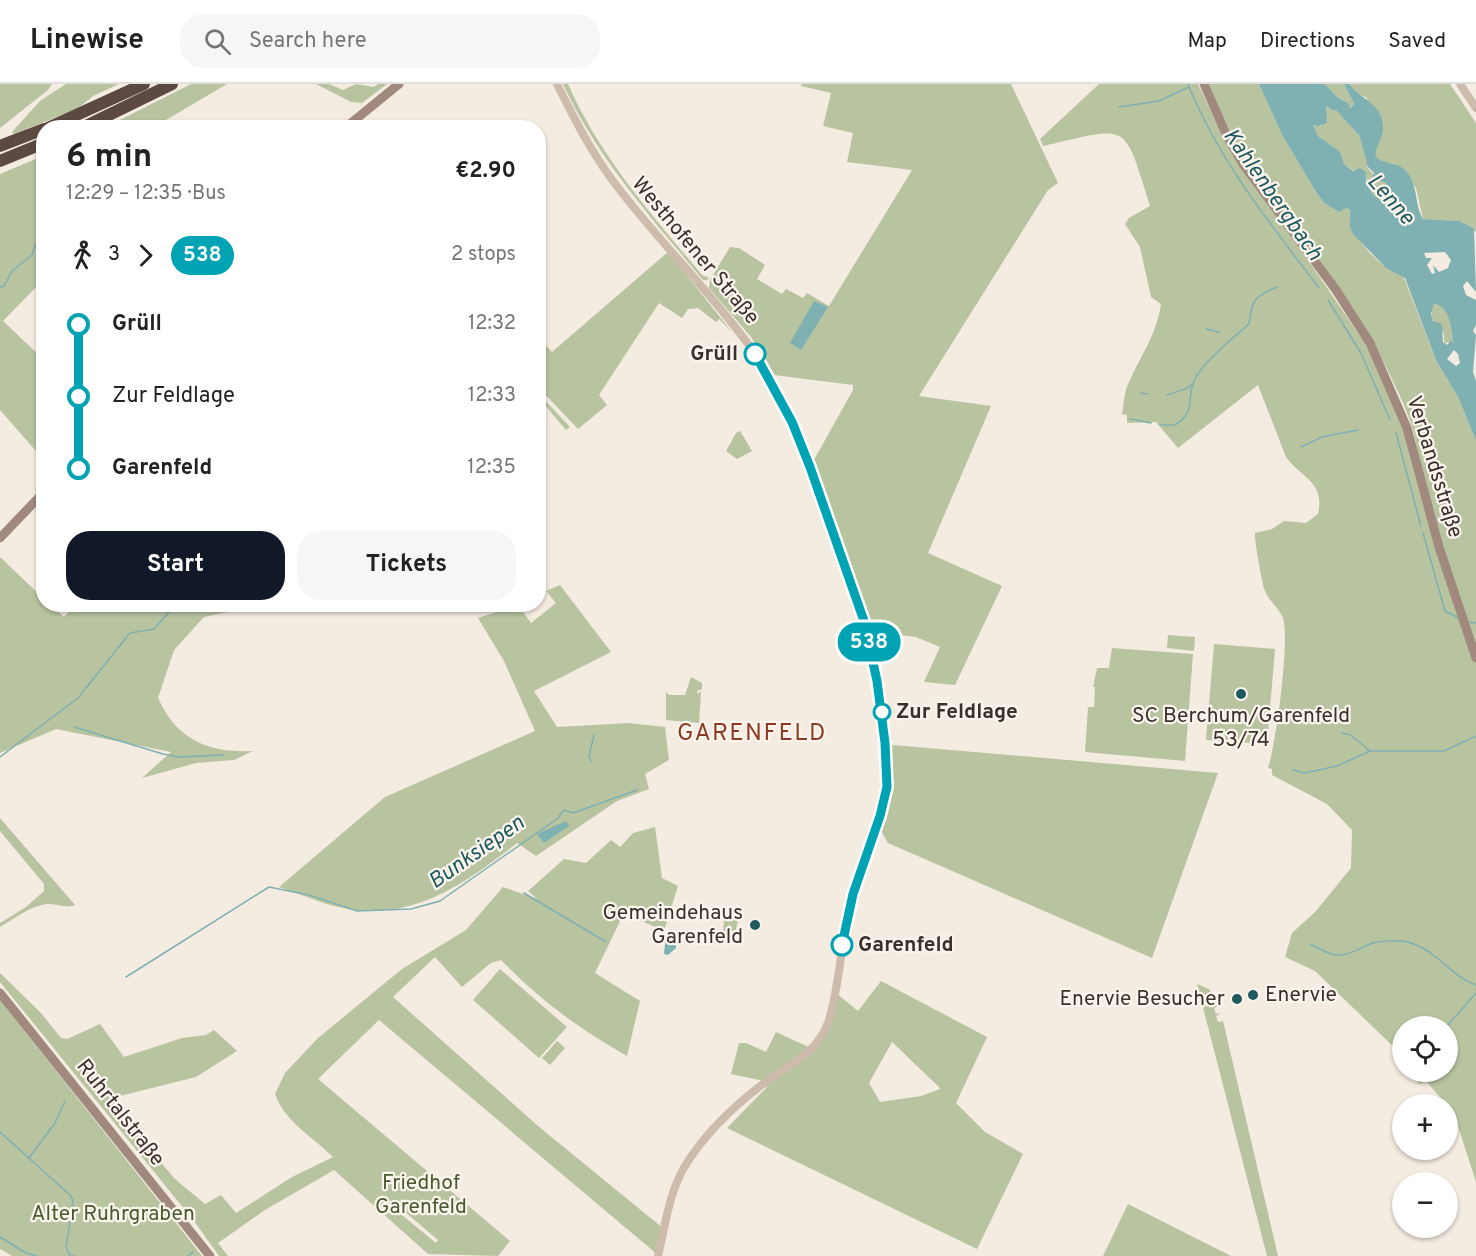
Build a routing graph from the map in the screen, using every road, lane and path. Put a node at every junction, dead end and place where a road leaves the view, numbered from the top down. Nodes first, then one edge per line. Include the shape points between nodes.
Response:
1 (144, 84) edge
2 (172, 84) edge
3 (399, 84) edge
4 (557, 84) edge
5 (1204, 84) edge
6 (1460, 84) edge
7 (1476, 108) edge
8 (65, 120) edge
9 (98, 120) edge
10 (355, 120) edge
11 (36, 132) edge
12 (0, 146) edge
13 (36, 146) edge
14 (0, 160) edge
15 (36, 500) edge
16 (0, 538) edge
17 (1476, 658) edge
18 (0, 993) edge
19 (210, 1256) edge
20 (658, 1256) edge

1 - 8 highway
2 - 9 highway
3 - 10 main road
4 - 20 street, Westhofener Straße via 588,145 609,176 750,347 783,403 864,621 885,743 884,802 853,894 824,1032 808,1053 738,1105 685,1165 677,1181
5 - 17 main road, Verbandsstraße via 1244,164 1370,343 1407,428 1458,609
6 - 7 street
11 - 12 highway
13 - 14 highway
15 - 16 main road
18 - 19 main road, Ruhrtalstraße

